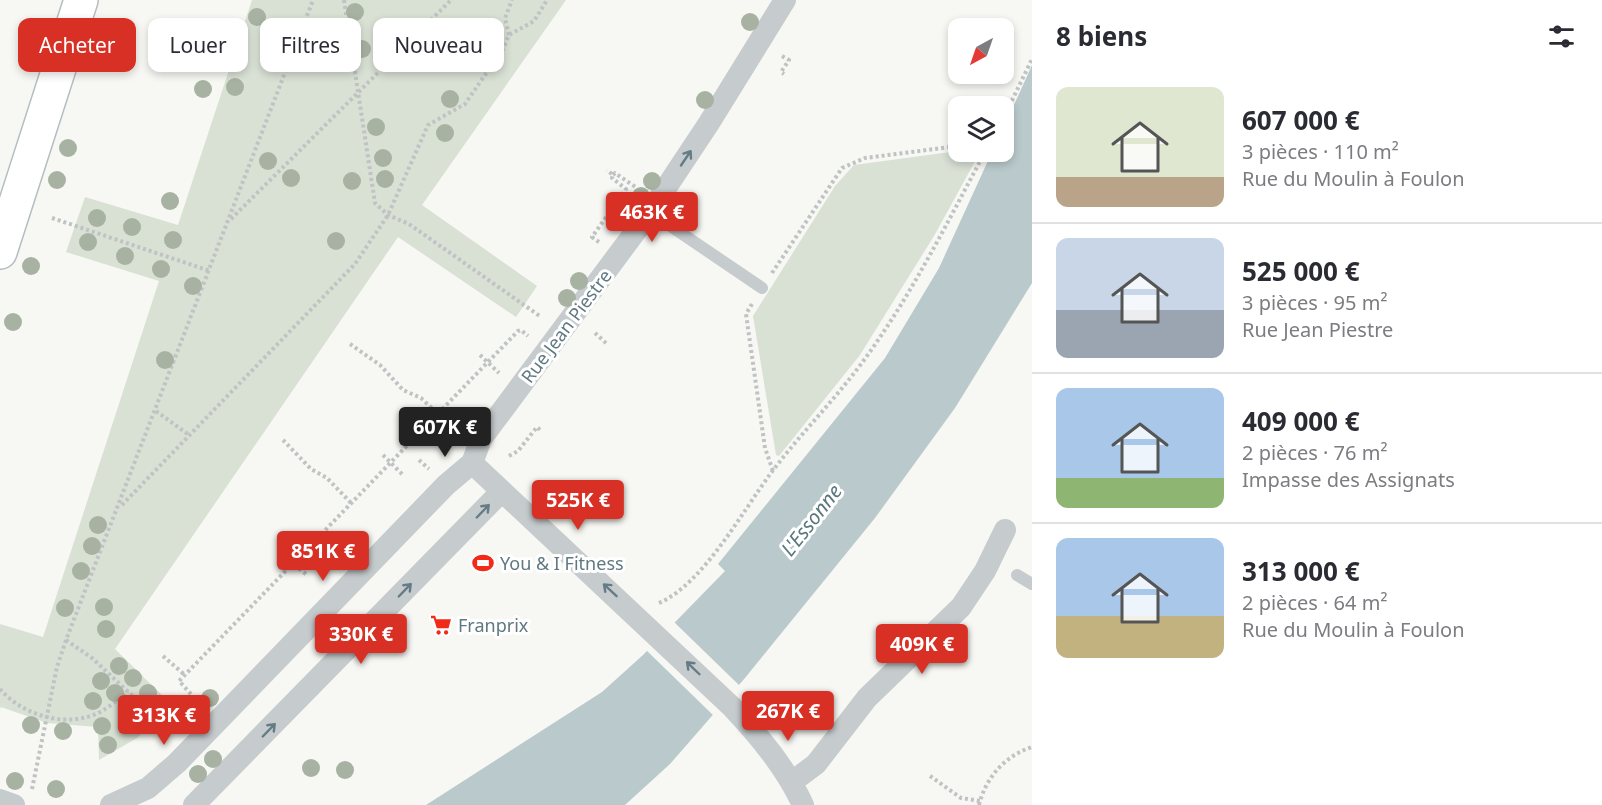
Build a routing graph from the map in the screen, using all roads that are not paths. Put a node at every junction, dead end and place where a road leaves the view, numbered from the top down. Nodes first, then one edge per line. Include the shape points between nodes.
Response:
1 (81, 0) edge
2 (785, 0) edge
3 (650, 212) junction
4 (0, 252) edge
5 (762, 288) road end
6 (472, 463) junction
7 (502, 491) junction
8 (1005, 530) dead end
9 (1017, 575) dead end
10 (1032, 584) edge
11 (792, 783) junction
12 (23, 799) edge
13 (0, 800) edge
14 (119, 804) edge
15 (194, 805) edge
16 (803, 805) edge

1 - 4 street
3 -> 2 street, Rue Jean Piestre
3 - 5 lane
3 - 6 street, Rue Jean Piestre via 481,439
6 - 7 street
6 - 14 street via 446,485 177,763 148,788
11 -> 7 street via 732,707
15 -> 7 street
8 - 11 street via 961,607 867,698 816,764
9 - 10 lane
11 - 16 street
12 - 13 street

